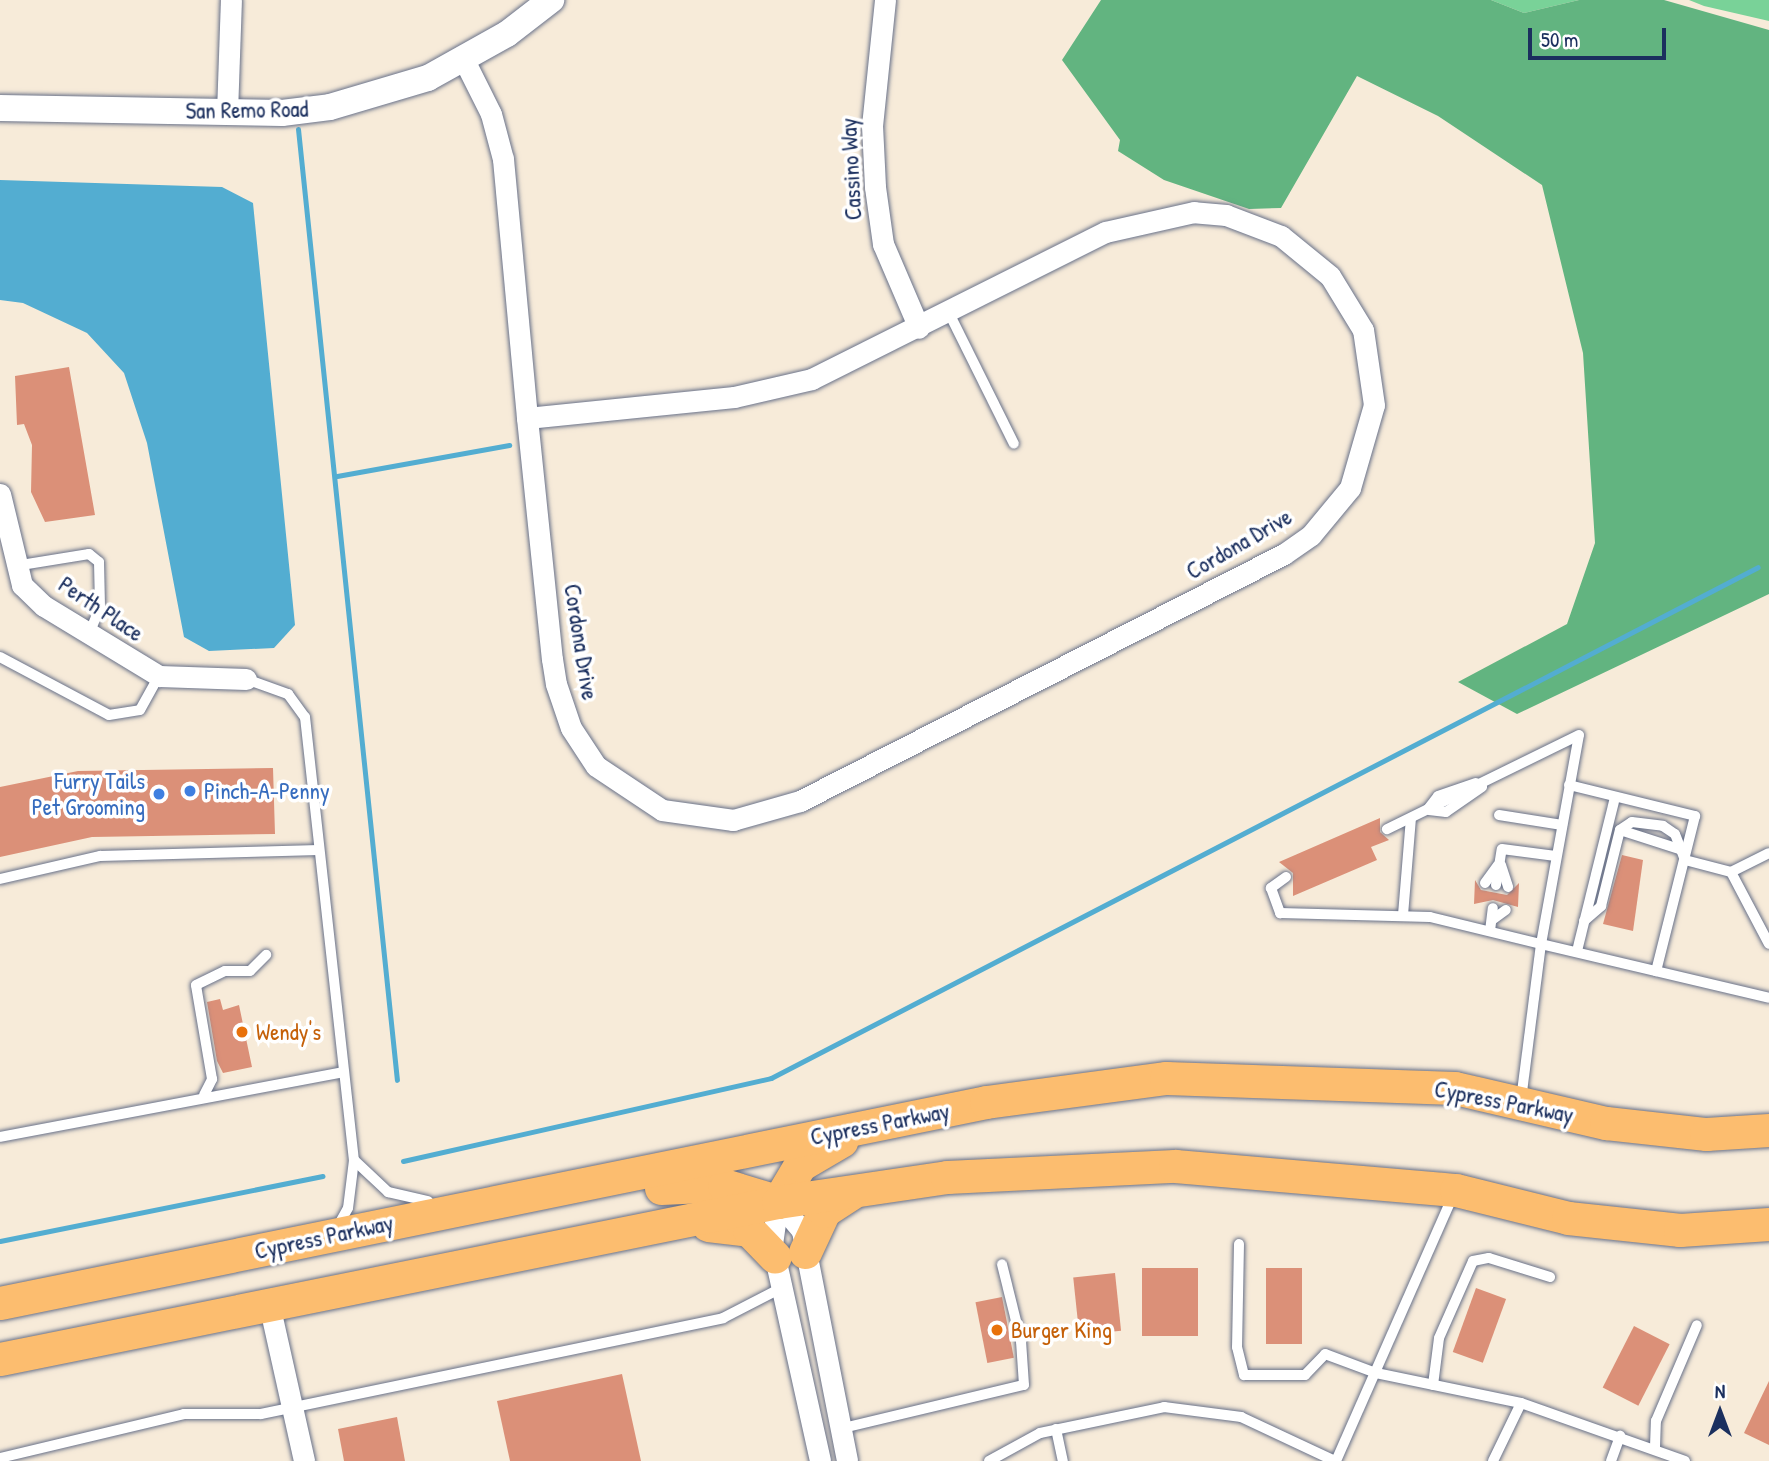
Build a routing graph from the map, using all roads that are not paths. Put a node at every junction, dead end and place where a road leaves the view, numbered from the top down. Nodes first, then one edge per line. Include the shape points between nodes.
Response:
1 (231, 0) edge
2 (884, 0) edge
3 (548, 1) edge
4 (464, 60) junction
5 (0, 108) edge
6 (228, 113) junction
7 (948, 311) junction
8 (919, 328) junction
9 (527, 418) junction
10 (1014, 444) dead end
11 (0, 494) edge
12 (15, 566) junction
13 (89, 634) junction
14 (0, 657) edge
15 (159, 676) junction
16 (246, 679) joint
17 (1569, 785) junction
18 (1615, 797) junction
19 (1499, 815) dead end
20 (1412, 818) junction
21 (1562, 825) junction
22 (1387, 829) dead end
23 (1620, 830) junction
24 (1679, 849) junction
25 (319, 850) junction
26 (1769, 853) edge
27 (1556, 856) junction
28 (1685, 860) junction
29 (1500, 862) junction
30 (1731, 872) junction
31 (1286, 877) dead end
32 (0, 879) edge
33 (1490, 884) dead end
34 (1508, 887) dead end
35 (1506, 909) dead end
36 (1403, 915) junction
37 (1489, 917) junction
38 (1584, 921) junction
39 (1541, 944) junction
40 (1769, 944) edge
41 (1577, 951) junction
42 (266, 955) dead end
43 (1656, 971) junction
44 (1769, 998) edge
45 (343, 1072) junction
46 (204, 1095) junction
47 (1521, 1103) junction
48 (865, 1127) junction
49 (1769, 1130) edge
50 (0, 1137) edge
51 (354, 1160) junction
52 (652, 1170) junction
53 (588, 1184) junction
54 (1456, 1190) junction
55 (854, 1191) junction
56 (778, 1202) junction
57 (678, 1223) junction
58 (1769, 1224) edge
59 (325, 1237) junction
60 (1239, 1244) dead end
61 (1002, 1264) dead end
62 (188, 1265) junction
63 (787, 1265) junction
64 (1550, 1277) dead end
65 (0, 1292) edge
66 (0, 1303) edge
67 (269, 1304) junction
68 (1697, 1325) dead end
69 (0, 1359) edge
70 (1376, 1373) junction
71 (1433, 1385) junction
72 (1521, 1403) junction
73 (292, 1408) junction
74 (839, 1429) junction
75 (1056, 1429) junction
76 (1620, 1436) junction
77 (1655, 1447) junction
78 (0, 1458) edge
79 (304, 1461) edge
80 (820, 1461) edge
81 (847, 1461) edge
82 (989, 1461) edge
83 (1063, 1461) edge
84 (1336, 1461) edge
85 (1493, 1461) edge
86 (1611, 1461) edge
87 (1685, 1461) edge

1 - 6 street
2 - 8 street, Cassino Way via 873,125 875,187 883,244
3 - 4 street, San Remo Road
4 - 6 street, San Remo Road via 330,107
4 - 9 street, Cordona Drive via 491,114 503,159
5 - 6 street, San Remo Road
7 - 8 street, Cordona Drive
7 - 9 street, Cordona Drive via 1133,222 1194,212 1255,224 1316,262 1342,291 1363,330 1374,405 1361,464 1335,509 1284,554 773,812 711,820 662,810 616,783 582,747 564,710 552,659
7 - 10 lane
8 - 9 street, Cordona Drive via 775,391
11 - 12 street, Perth Place
12 - 13 street, Perth Place via 23,585 44,606
12 - 13 lane via 89,554 99,562 100,607
13 - 15 street, Perth Place
14 - 15 lane via 109,715 140,710
15 - 16 street, Perth Place
16 - 25 lane via 288,694 304,717
17 - 18 lane
17 - 20 lane via 1579,735
17 - 21 lane
18 - 28 lane via 1695,816
18 - 38 lane
19 - 21 lane
20 - 22 lane
20 - 36 lane
21 - 27 lane
23 - 24 lane
23 - 24 lane via 1632,822 1663,826 1675,834
23 - 38 lane via 1601,906
24 - 28 lane
25 - 32 lane via 100,856
25 - 45 lane
26 - 30 lane
27 - 29 lane via 1502,849
27 - 39 lane
28 - 30 lane
28 - 43 lane
29 - 33 lane
29 - 34 lane
30 - 40 lane
31 - 36 lane via 1270,888 1280,913
35 - 37 lane
36 - 37 lane
37 - 39 lane
38 - 41 lane
39 - 41 lane
39 - 47 lane
41 - 43 lane
42 - 46 lane via 250,971 225,971 196,985 212,1079
43 - 44 lane
45 - 46 lane
45 - 51 lane
46 - 50 lane
47 - 48 main road, Cypress Parkway via 1455,1088 1166,1078
47 - 49 main road, Cypress Parkway via 1606,1123 1706,1134
48 - 52 main road, Cypress Parkway
48 - 56 main road via 800,1165
51 - 52 lane via 388,1192 412,1202 584,1172
51 - 59 lane via 348,1208
52 - 53 main road, Cypress Parkway
53 - 56 main road via 616,1193 724,1185
53 - 59 main road, Cypress Parkway
54 - 55 main road via 1175,1166 947,1177
54 - 58 main road via 1568,1218 1680,1230
54 - 70 lane
55 - 56 main road
55 - 63 main road via 824,1211
56 - 57 main road
56 - 63 street
56 - 63 street via 802,1231
57 - 63 main road via 749,1230
57 - 67 main road
59 - 62 main road, Cypress Parkway
60 - 70 lane via 1240,1367 1263,1378 1305,1375 1325,1354
61 - 74 lane via 1021,1341 1024,1385
62 - 65 lane via 157,1262
62 - 66 main road, Cypress Parkway
63 - 73 lane via 723,1318
63 - 74 street
63 - 80 street
64 - 71 lane via 1489,1258 1473,1261 1438,1338
67 - 69 main road
67 - 73 street
68 - 77 lane via 1656,1421
70 - 71 lane
70 - 84 lane
71 - 72 lane
72 - 76 lane
72 - 85 lane
73 - 78 lane via 184,1415
73 - 79 street
74 - 81 street
75 - 82 lane
75 - 83 lane
75 - 84 lane via 1140,1409 1204,1409 1241,1417
76 - 77 lane
76 - 86 lane
77 - 87 lane

